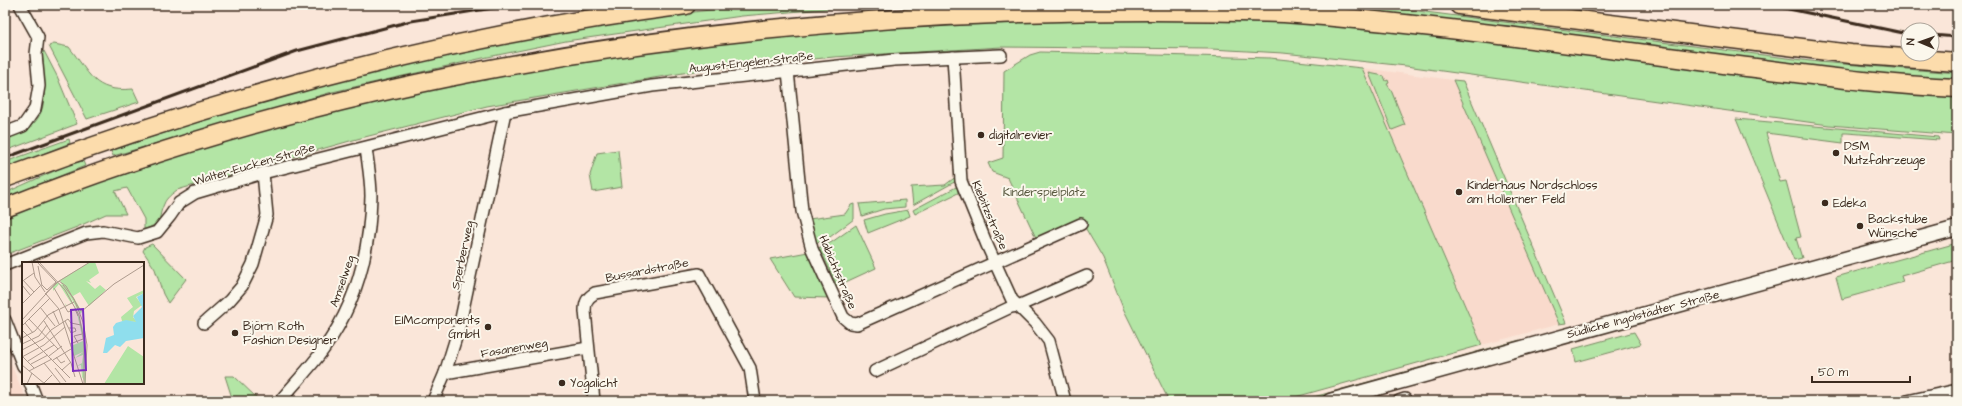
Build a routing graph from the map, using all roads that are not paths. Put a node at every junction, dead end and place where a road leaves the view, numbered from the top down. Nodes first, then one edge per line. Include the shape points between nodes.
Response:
1 (20, 5) edge
2 (686, 5) edge
3 (1459, 5) edge
4 (1001, 54) dead end
5 (953, 57) junction
6 (1957, 62) edge
7 (788, 71) junction
8 (1957, 88) edge
9 (505, 112) junction
10 (5, 133) edge
11 (366, 148) junction
12 (263, 173) junction
13 (5, 178) edge
14 (5, 208) edge
15 (1082, 224) dead end
16 (1957, 228) edge
17 (996, 261) junction
18 (5, 265) edge
19 (1087, 276) dead end
20 (1018, 306) junction
21 (5, 320) edge
22 (204, 323) dead end
23 (588, 348) junction
24 (22, 363) edge
25 (875, 371) dead end
26 (445, 373) junction
27 (30, 384) edge
28 (1957, 390) edge
29 (36, 401) edge
30 (280, 401) edge
31 (433, 401) edge
32 (594, 401) edge
33 (755, 401) edge
34 (1065, 401) edge
35 (1330, 401) edge
36 (1907, 401) edge

1 - 10 street via 38,36 36,54 39,86 35,109 23,126
2 - 13 main road via 534,28 371,63 186,115
3 - 6 main road via 1851,54
4 - 5 street, August-Engelen-Straße
5 - 7 street, August-Engelen-Straße
5 - 17 street, Kiebitzstraße via 961,181
7 - 9 street, August-Engelen-Straße via 649,86
7 - 17 street, Habichtstraße via 802,211 812,249 844,320 856,324
8 - 14 main road via 1856,81 1394,23 1282,13 1032,6 884,12 647,38 545,53 441,74 329,102 173,146 80,178
9 - 11 street, Walter-Eucken-Straße
9 - 26 street, Sperberweg via 460,324
11 - 12 street, Walter-Eucken-Straße
11 - 30 street, Amselweg via 371,194 368,239 362,268 349,306 324,349
12 - 18 street, Walter-Eucken-Straße via 195,194 179,203 156,232 138,238 103,231 86,233
12 - 22 street via 267,215 253,264 242,286
15 - 17 street, Habichtstraße
16 - 35 street, Südliche Ingolstädter Straße
17 - 20 street, Kiebitzstraße via 1012,300
19 - 20 street
20 - 25 street
20 - 34 street, Kiebitzstraße via 1049,341
21 - 24 street
23 - 26 street, Fasanenweg
23 - 32 street, Bussardstraße
23 - 33 street, Bussardstraße via 585,304 589,297 595,293 699,274 750,368
26 - 31 street, Sperberweg
27 - 29 street
28 - 36 street

